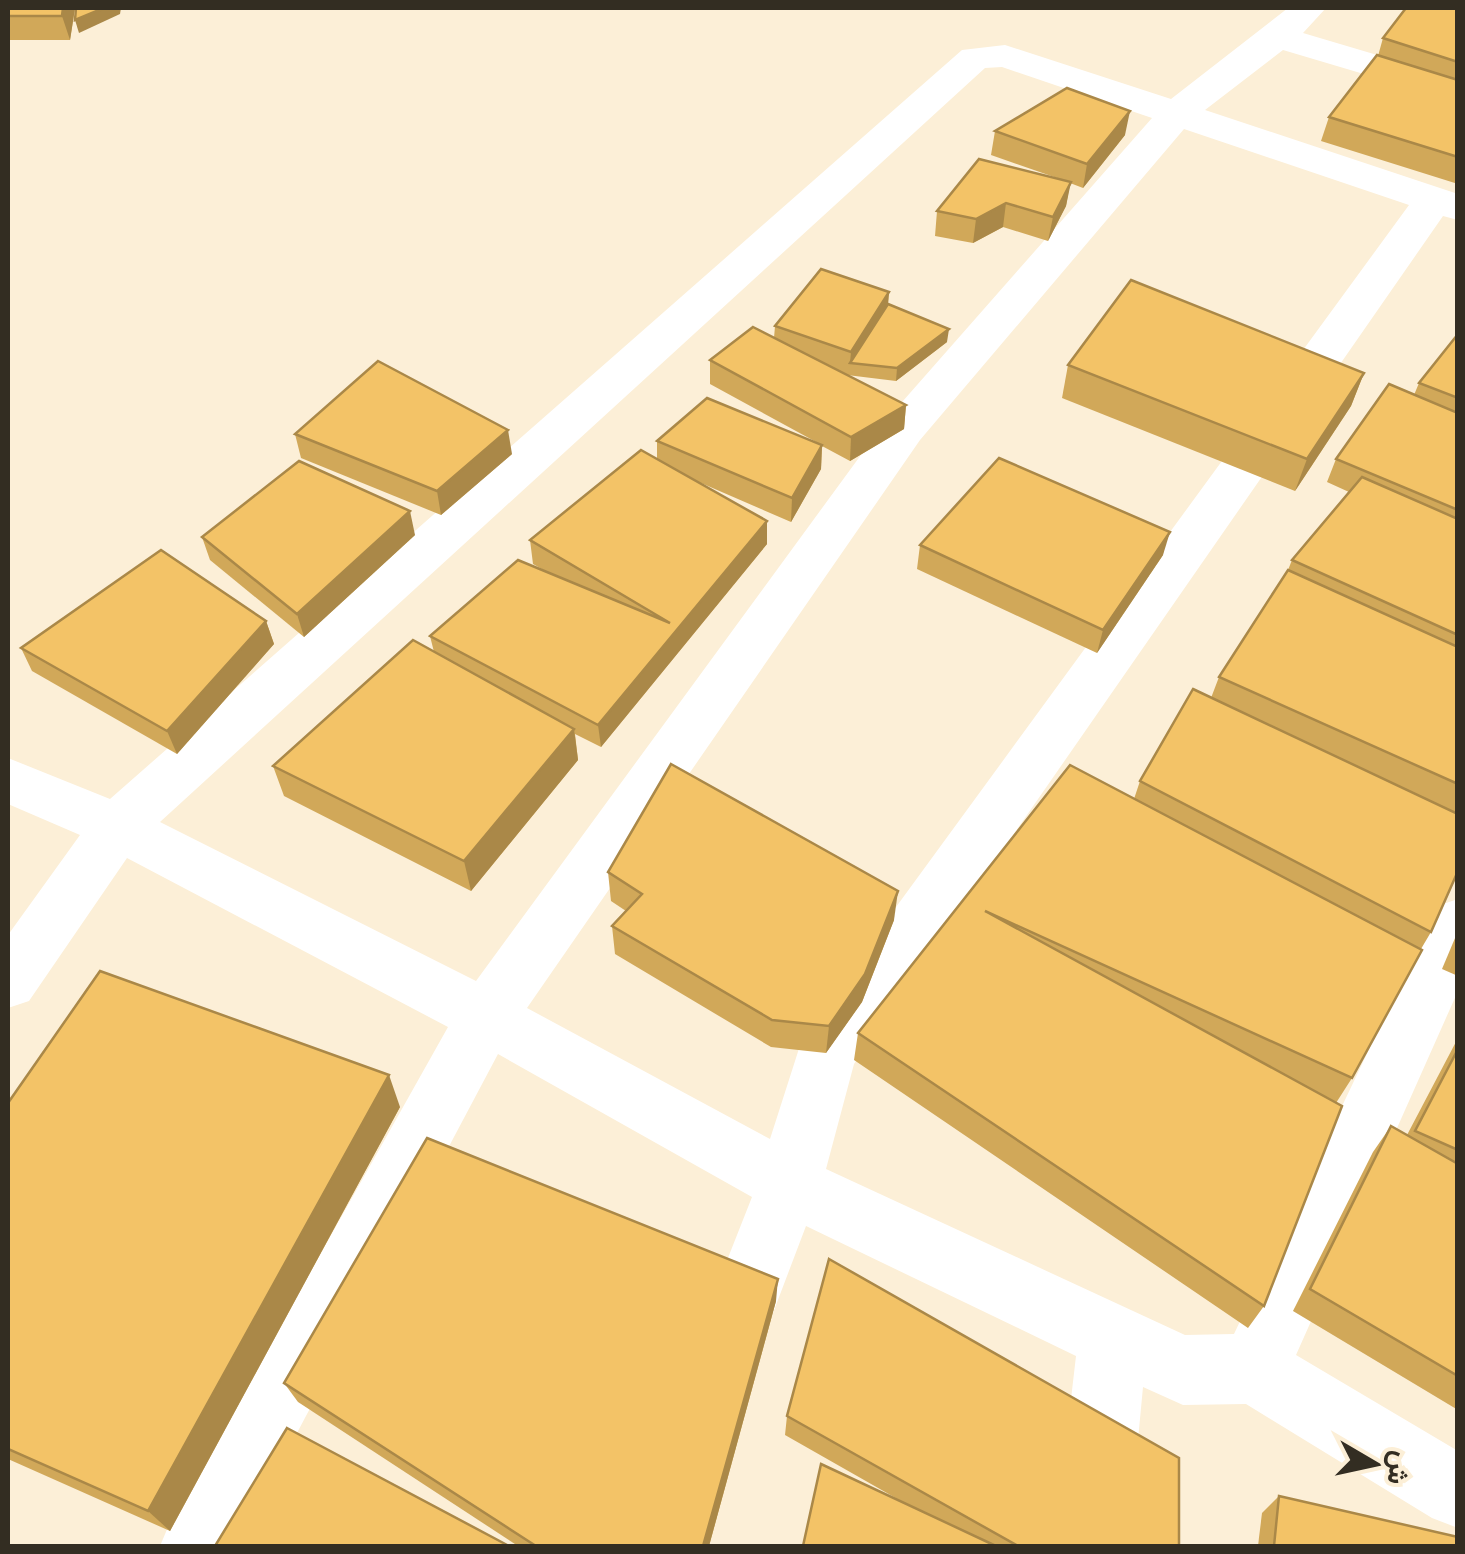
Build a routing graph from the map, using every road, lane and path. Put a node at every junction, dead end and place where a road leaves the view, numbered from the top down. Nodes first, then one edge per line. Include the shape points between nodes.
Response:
1 (1292, 22) edge
2 (1458, 92) edge
3 (1177, 113) junction
4 (1446, 204) edge
5 (8, 780) edge
6 (119, 825) junction
7 (1458, 924) edge
8 (8, 982) edge
9 (486, 1016) junction
10 (790, 1183) junction
11 (1112, 1337) junction
12 (1254, 1369) junction
13 (706, 1401) edge
14 (1458, 1492) edge
15 (197, 1546) edge
16 (1092, 1546) edge

1 - 2 street
1 - 3 street
3 - 4 street
3 - 6 street via 1006,56 975,58
3 - 9 street via 904,429
4 - 10 street via 826,1052
5 - 6 street
6 - 8 street
6 - 9 street
7 - 12 street
9 - 10 street
9 - 15 street
10 - 11 street
10 - 13 street
11 - 12 street via 1183,1370
11 - 16 street
12 - 14 street

